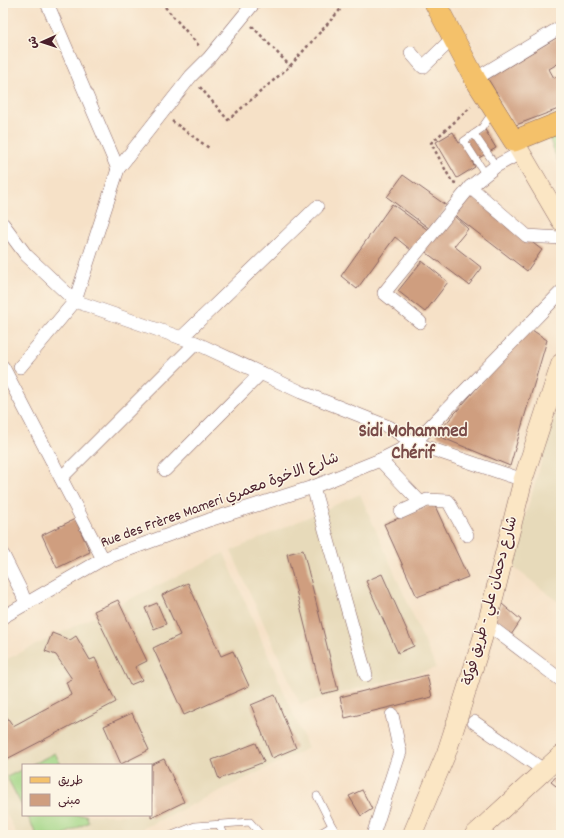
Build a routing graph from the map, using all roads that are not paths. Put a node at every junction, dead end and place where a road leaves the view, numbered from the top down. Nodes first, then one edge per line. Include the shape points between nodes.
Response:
1 (47, 3) edge
2 (254, 3) edge
3 (435, 3) edge
4 (561, 28) edge
5 (454, 37) junction
6 (412, 52) dead end
7 (476, 79) junction
8 (494, 110) junction
9 (561, 122) edge
10 (474, 134) junction
11 (517, 147) junction
12 (118, 169) junction
13 (491, 170) junction
14 (470, 187) junction
15 (317, 207) dead end
16 (560, 215) edge
17 (3, 224) edge
18 (561, 238) edge
19 (561, 292) edge
20 (75, 301) junction
21 (420, 322) dead end
22 (181, 338) junction
23 (196, 343) junction
24 (561, 363) edge
25 (20, 367) dead end
26 (261, 373) junction
27 (5, 374) edge
28 (414, 443) junction
29 (380, 460) junction
30 (165, 470) dead end
31 (61, 478) junction
32 (523, 480) junction
33 (314, 487) junction
34 (421, 503) junction
35 (401, 512) dead end
36 (467, 535) dead end
37 (3, 555) edge
38 (103, 559) junction
39 (26, 604) junction
40 (3, 617) edge
41 (487, 624) junction
42 (366, 675) dead end
43 (561, 680) edge
44 (392, 715) dead end
45 (474, 722) dead end
46 (561, 755) edge
47 (545, 771) junction
48 (317, 796) dead end
49 (219, 825) junction
50 (332, 826) junction
51 (172, 835) edge
52 (225, 835) edge
53 (261, 835) edge
54 (317, 835) edge
55 (338, 835) edge
56 (373, 835) edge
57 (412, 835) edge
58 (474, 835) edge

1 - 12 street
2 - 12 street via 191,76
3 - 5 main road
4 - 7 street
5 - 6 street via 423,67
5 - 7 main road
7 - 8 main road
8 - 10 lane via 481,129
8 - 11 main road
9 - 11 main road
10 - 13 lane
10 - 13 lane via 464,141
11 - 13 street
11 - 16 main road
12 - 20 street
13 - 14 street
14 - 18 street via 527,236
14 - 21 street via 384,293
15 - 22 street
17 - 20 street via 26,255
19 - 28 street, Rue des Frères Mameri شارع الاخوة معمري
20 - 22 street
20 - 25 street
22 - 23 street
23 - 26 street
23 - 31 street
24 - 32 main road, شارع دحمان علي - طريق فوكة
26 - 28 street via 389,427
26 - 30 street
27 - 31 street
28 - 29 street, Rue des Frères Mameri شارع الاخوة معمري
28 - 32 street
29 - 33 street, Rue des Frères Mameri شارع الاخوة معمري
29 - 34 street
31 - 38 street
32 - 41 main road, شارع دحمان علي - طريق فوكة
33 - 38 street, Rue des Frères Mameri شارع الاخوة معمري via 209,520
33 - 42 street
34 - 35 street
34 - 36 street via 427,500 448,501
37 - 39 street
38 - 39 street, Rue des Frères Mameri شارع الاخوة معمري
39 - 40 street, Rue des Frères Mameri شارع الاخوة معمري
41 - 43 street
41 - 57 main road, شارع دحمان علي - طريق فوكة via 446,754
44 - 56 street via 400,752
45 - 47 street
46 - 47 main road
47 - 58 main road
48 - 50 lane
49 - 51 lane via 195,826
49 - 52 lane
49 - 53 lane via 250,822
50 - 54 lane
50 - 55 lane

